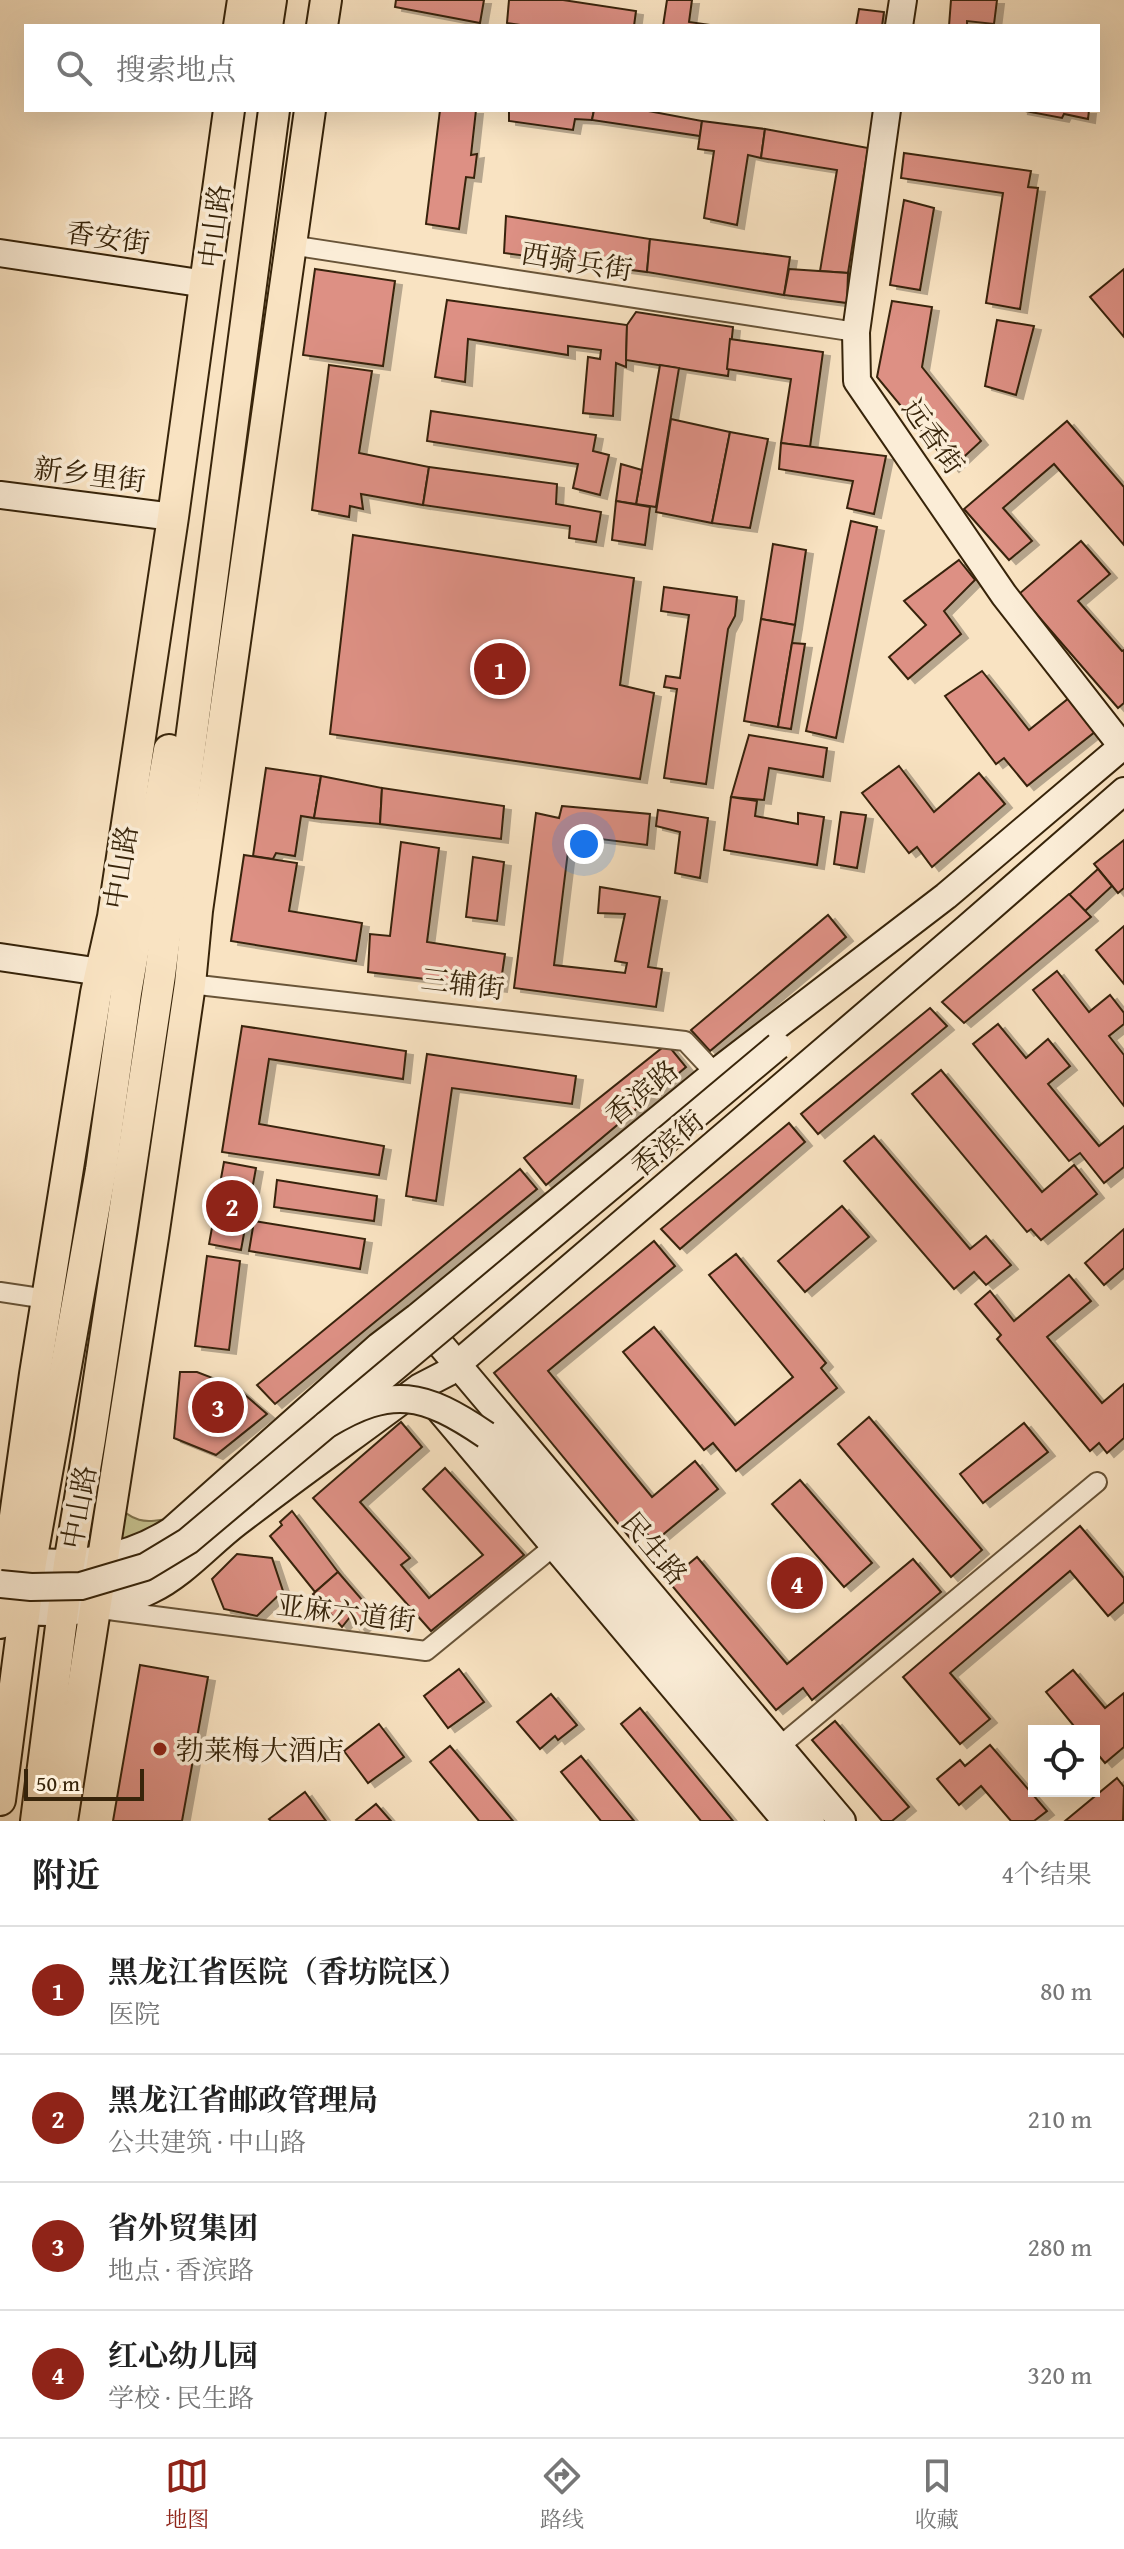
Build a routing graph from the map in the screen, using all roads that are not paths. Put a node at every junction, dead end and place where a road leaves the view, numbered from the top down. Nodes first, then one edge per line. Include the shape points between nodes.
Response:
1 (243, 0) edge
2 (271, 0) edge
3 (288, 0) edge
4 (326, 0) edge
5 (903, 0) edge
6 (239, 24) edge
7 (267, 24) edge
8 (285, 24) edge
9 (322, 24) edge
10 (899, 24) edge
11 (229, 112) edge
12 (256, 112) edge
13 (274, 112) edge
14 (310, 112) edge
15 (887, 112) edge
16 (290, 245) junction
17 (0, 253) edge
18 (206, 284) junction
19 (856, 332) junction
20 (0, 495) edge
21 (173, 517) junction
22 (1123, 746) edge
23 (1124, 791) edge
24 (946, 896) junction
25 (197, 911) junction
26 (113, 917) junction
27 (0, 957) edge
28 (101, 972) junction
29 (190, 984) junction
30 (126, 993) junction
31 (154, 1013) junction
32 (715, 1073) junction
33 (101, 1170) junction
34 (127, 1195) junction
35 (59, 1225) junction
36 (153, 1237) junction
37 (113, 1289) junction
38 (0, 1292) edge
39 (47, 1299) junction
40 (417, 1317) junction
41 (457, 1364) junction
42 (420, 1387) junction
43 (326, 1425) junction
44 (1097, 1482) dead end
45 (553, 1547) junction
46 (103, 1559) junction
47 (69, 1564) junction
48 (8, 1589) edge
49 (96, 1609) junction
50 (62, 1612) junction
51 (780, 1746) junction
52 (0, 1800) edge
53 (777, 1818) edge
54 (36, 1821) edge
55 (62, 1821) edge
56 (811, 1821) edge
57 (842, 1821) edge

1 - 6 main road
2 - 7 main road
3 - 8 main road
4 - 9 main road
5 - 10 main road
11 - 18 main road, 中山路
12 - 30 main road, 中山路 via 170,743
13 - 31 main road, 中山路
14 - 16 main road
15 - 19 main road, 远香街
16 - 19 street, 西骑兵街
16 - 25 main road
17 - 18 main road, 香安街
18 - 21 main road, 中山路
19 - 22 main road, 远香街 via 857,381 1004,595
20 - 21 main road, 新乡里街
21 - 26 main road, 中山路
22 - 24 main road, 香滨路
23 - 41 main road, 香滨街
24 - 32 main road, 香滨路
24 - 43 main road, bridge via 778,1046
25 - 29 main road
25 - 31 main road
26 - 28 main road, 中山路
26 - 30 main road
27 - 28 main road
28 - 35 main road, 中山路
29 - 32 street, 三辅街 via 685,1041
29 - 36 main road
30 - 33 main road, 中山路
31 - 34 main road, 中山路
32 - 40 main road, 香滨路
33 - 35 main road
33 - 48 main road, 中山路
34 - 36 main road
34 - 37 main road, 中山路
35 - 39 main road, 中山路
36 - 37 main road via 133,1254
36 - 46 main road
37 - 47 main road, 中山路
38 - 39 street
39 - 48 main road, 中山路
40 - 41 main road, 民生路
40 - 46 main road, 香滨路 via 171,1531 132,1552
41 - 42 main road, 香滨街
41 - 51 main road, 民生路
42 - 45 main road
42 - 49 main road, 香滨街 via 194,1561 151,1590
43 - 48 main road, bridge via 188,1541 145,1567 81,1586
43 - 56 main road, bridge via 373,1402 417,1400 443,1407 486,1435
44 - 51 street
45 - 49 street, 亚麻六道街 via 426,1651
45 - 53 main road
46 - 47 main road, 香滨路
46 - 49 main road
47 - 48 main road, 香滨路
47 - 50 main road, 中山路
48 - 50 main road, 香滨街
48 - 52 main road, 中山路
49 - 50 main road, 香滨街
49 - 55 main road
50 - 54 main road
51 - 57 main road, 民生路

